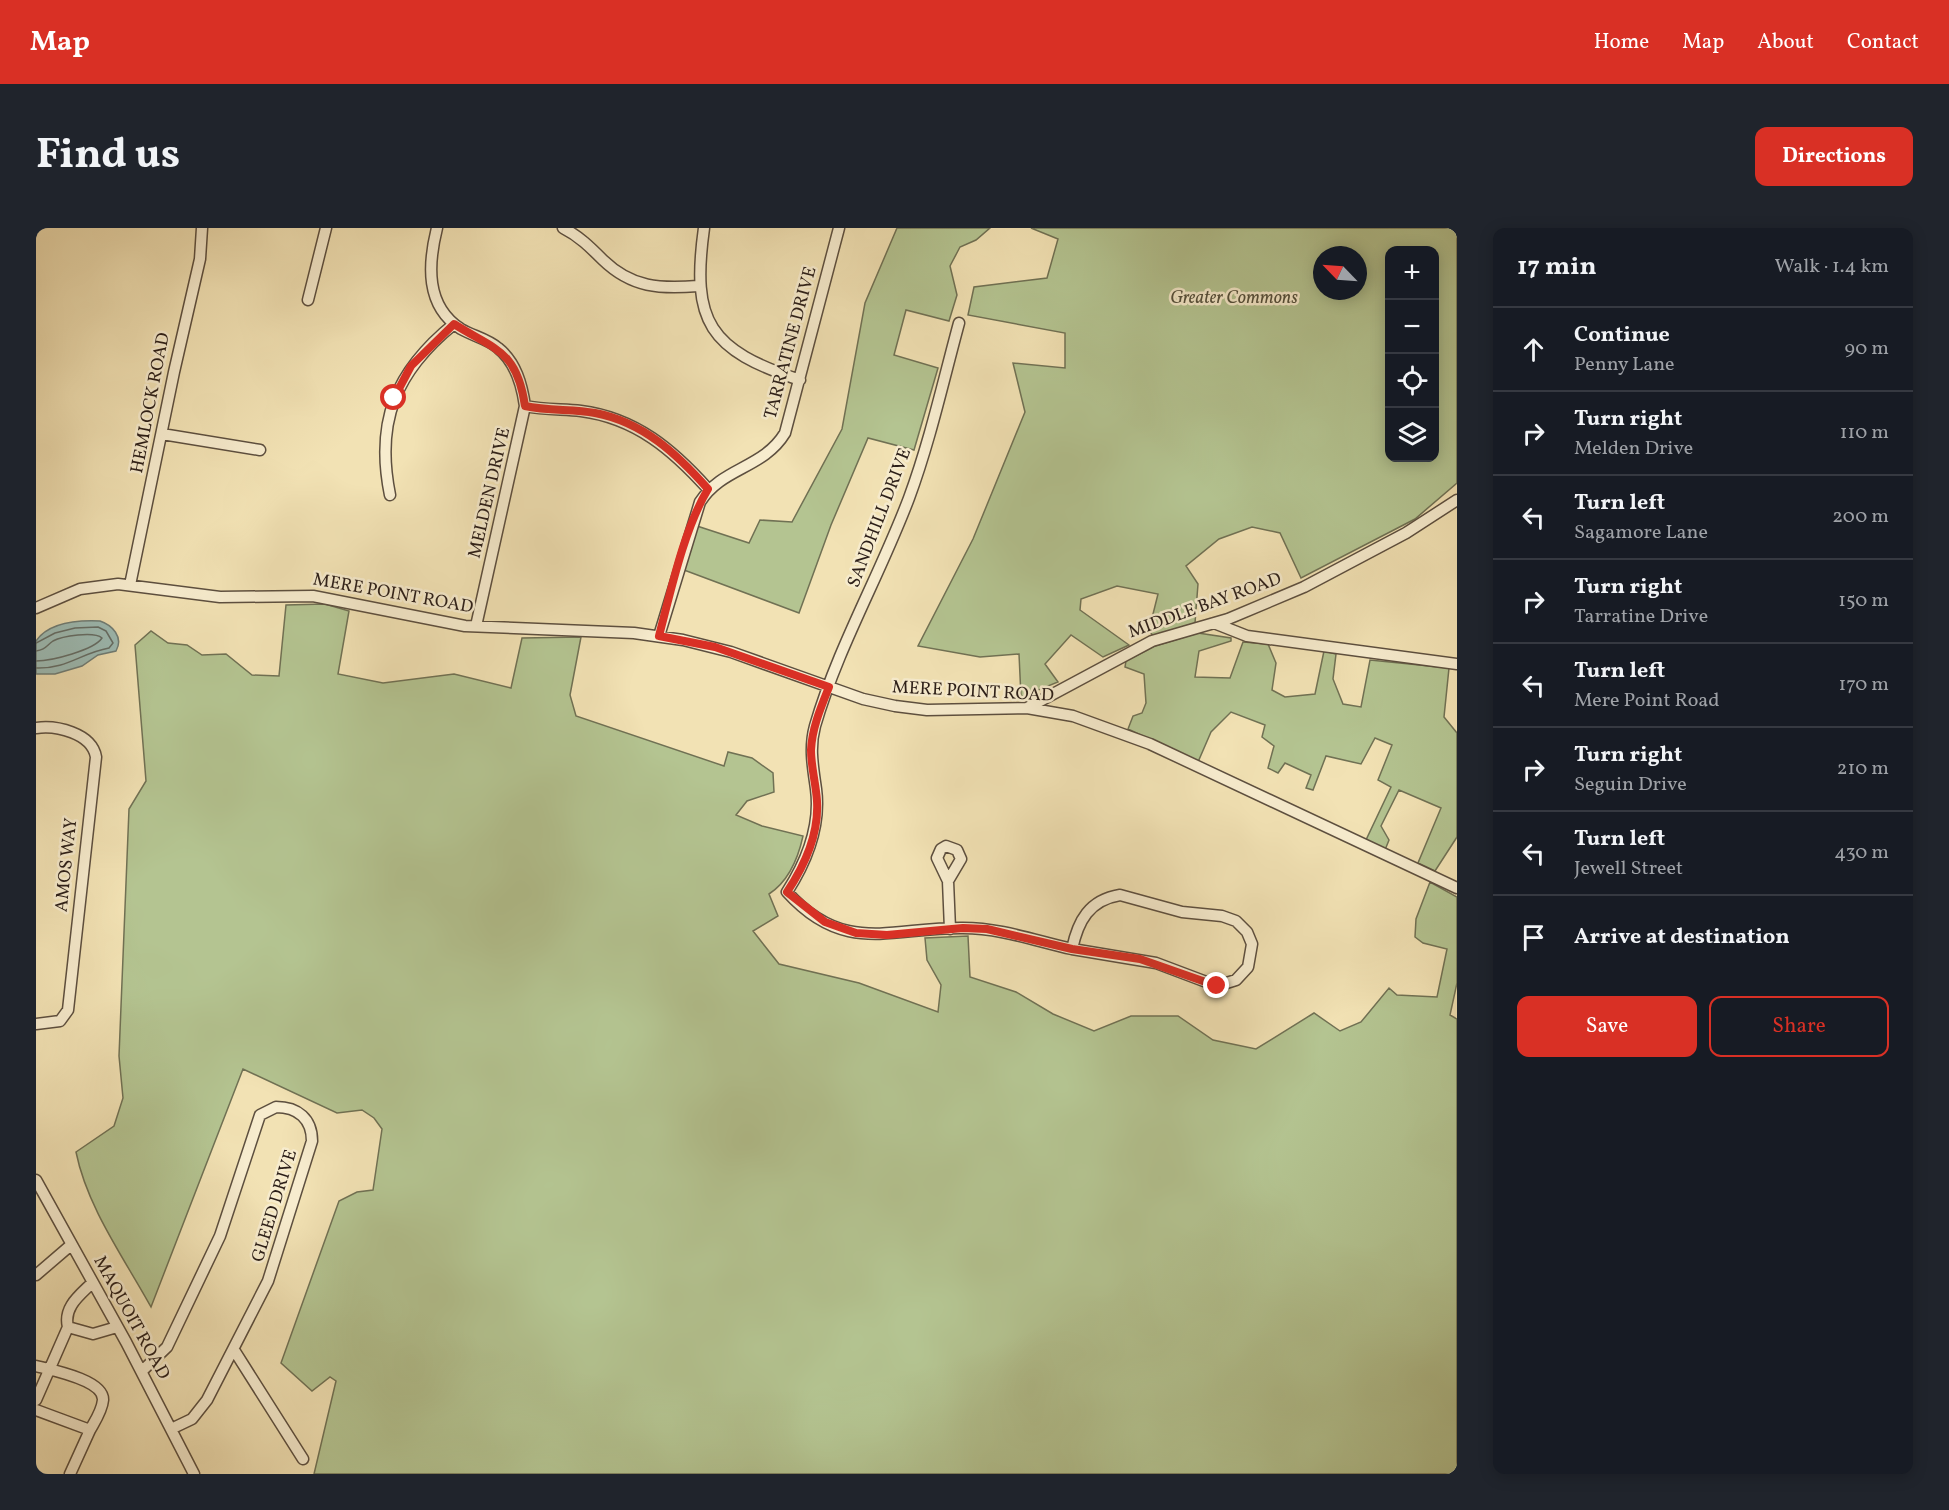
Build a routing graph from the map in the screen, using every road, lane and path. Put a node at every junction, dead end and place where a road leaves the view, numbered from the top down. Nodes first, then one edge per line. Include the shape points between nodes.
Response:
1 (202, 228) edge
2 (326, 228) edge
3 (437, 228) edge
4 (562, 228) edge
5 (704, 228) edge
6 (839, 228) edge
7 (698, 286) junction
8 (308, 300) dead end
9 (959, 323) dead end
10 (454, 324) junction
11 (800, 380) junction
12 (525, 406) junction
13 (162, 434) junction
14 (260, 450) dead end
15 (708, 489) junction
16 (390, 495) dead end
17 (1457, 500) edge
18 (130, 585) junction
19 (36, 608) edge
20 (1214, 623) junction
21 (477, 626) junction
22 (659, 636) junction
23 (1457, 664) edge
24 (829, 687) junction
25 (1028, 708) junction
26 (36, 728) edge
27 (948, 881) dead end
28 (1457, 888) edge
29 (950, 928) junction
30 (1072, 949) junction
31 (37, 1021) edge
32 (36, 1180) edge
33 (71, 1245) junction
34 (36, 1275) edge
35 (92, 1283) junction
36 (68, 1327) junction
37 (117, 1327) junction
38 (234, 1350) junction
39 (36, 1366) edge
40 (49, 1369) junction
41 (142, 1371) junction
42 (36, 1400) edge
43 (36, 1410) edge
44 (171, 1429) junction
45 (90, 1431) junction
46 (303, 1459) dead end
47 (70, 1474) edge
48 (194, 1474) edge

1 - 13 street, HEMLOCK ROAD via 200,259
2 - 8 street
3 - 10 street, MELDEN DRIVE via 430,265 431,284
4 - 7 street via 635,283 651,287
5 - 7 street
6 - 11 street, TARRATINE DRIVE
7 - 11 street via 705,316 729,347 749,362
9 - 24 street, SANDHILL DRIVE via 921,464
10 - 12 street, MELDEN DRIVE via 506,356 519,378
10 - 16 street via 428,346 399,386 385,446
11 - 15 street, TARRATINE DRIVE via 789,422 778,443 761,460
12 - 15 street via 597,413 629,424 659,441
12 - 21 street, MELDEN DRIVE
13 - 14 street
13 - 18 street, HEMLOCK ROAD
15 - 22 street via 686,543
17 - 20 street, MIDDLE BAY ROAD via 1406,533 1304,587
18 - 19 street, MERE POINT ROAD via 80,589
18 - 21 street, MERE POINT ROAD via 220,597 313,596 424,620
20 - 23 street via 1247,636
20 - 25 street, MIDDLE BAY ROAD via 1127,652
21 - 22 street, MERE POINT ROAD
22 - 24 street, MERE POINT ROAD via 723,650
24 - 25 street, MERE POINT ROAD via 879,703 911,708
24 - 29 street, SANDHILL DRIVE via 812,738 817,802 814,832 787,892 825,922 856,933 887,935
25 - 28 street, MERE POINT ROAD via 1090,720 1150,744
26 - 31 street, AMOS WAY via 68,731 90,744 96,757 68,1010 60,1021
27 - 29 street
29 - 30 street via 1003,932
30 - 30 street via 1140,959 1217,986 1240,977 1252,951 1247,932 1229,918 1182,912 1120,895 1090,908 1077,928
32 - 33 street, MAQUOIT ROAD
33 - 34 street
33 - 35 street, MAQUOIT ROAD
35 - 36 street via 70,1305
35 - 37 street, MAQUOIT ROAD
36 - 37 street via 93,1334
36 - 40 street
37 - 41 street, MAQUOIT ROAD
38 - 41 street, GLEED DRIVE via 273,1270 309,1153 309,1122 291,1108 269,1108 257,1120 220,1236 167,1347
38 - 44 street, GLEED DRIVE via 200,1410 192,1419
38 - 46 street
39 - 40 street
40 - 42 street
40 - 45 street via 88,1382 101,1391 100,1410
41 - 44 street, MAQUOIT ROAD
43 - 45 street
44 - 48 street, MAQUOIT ROAD
45 - 47 street

